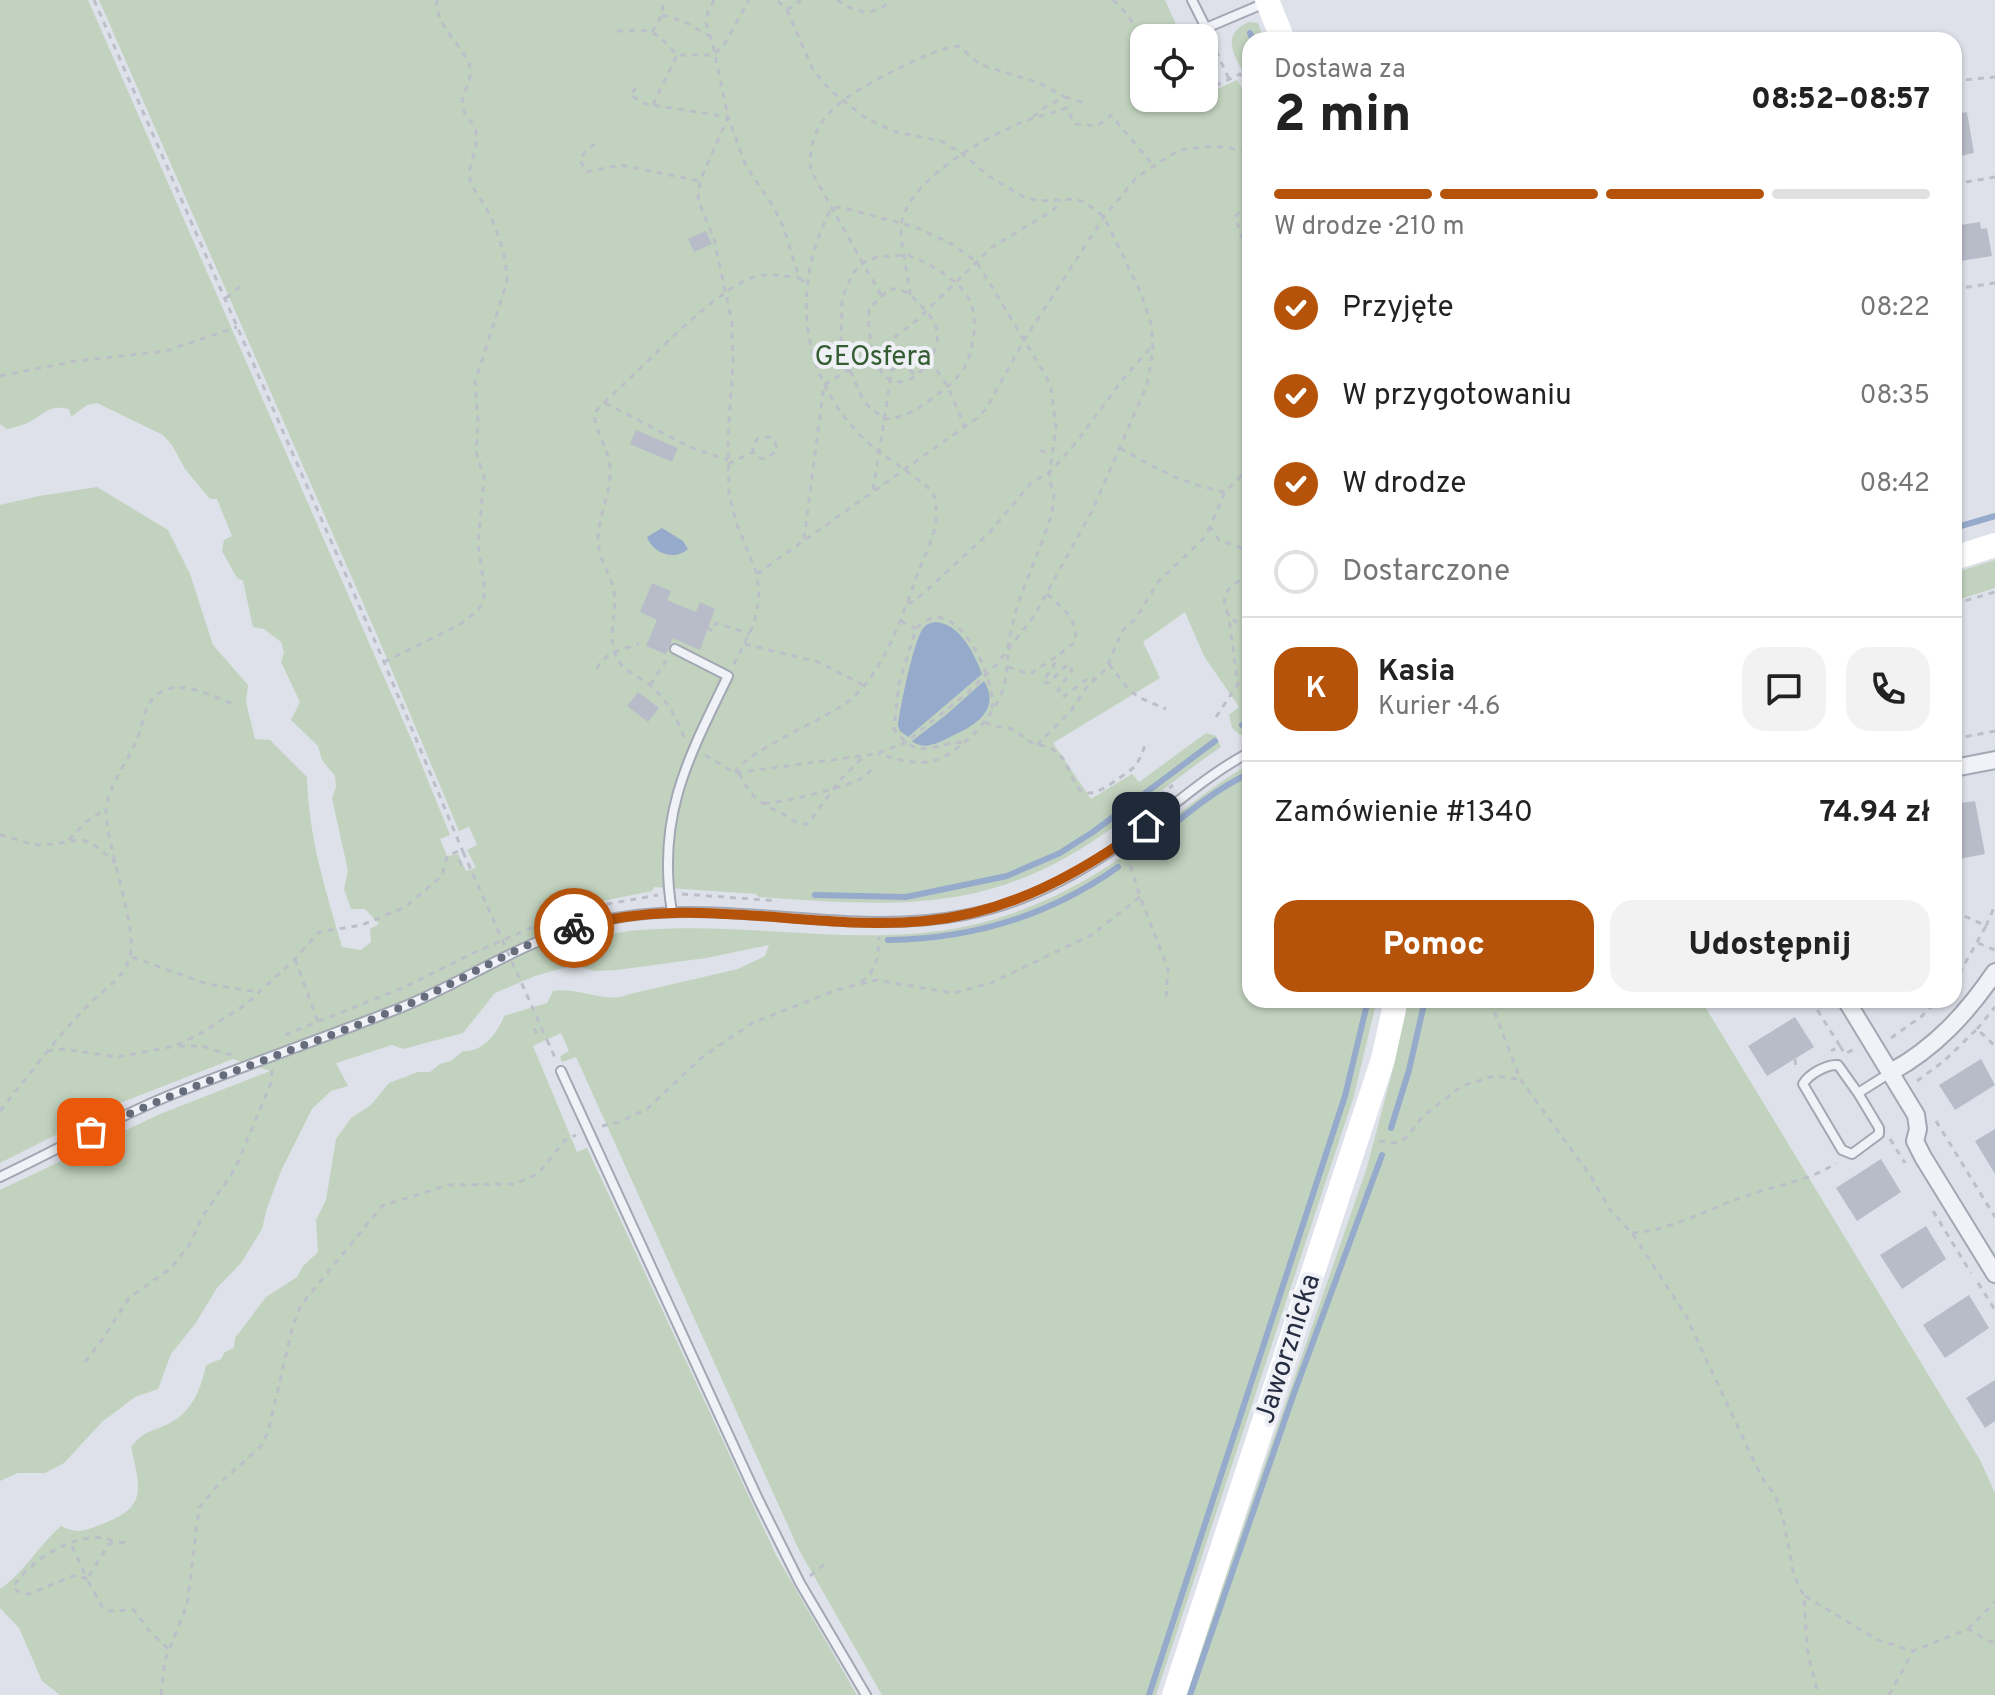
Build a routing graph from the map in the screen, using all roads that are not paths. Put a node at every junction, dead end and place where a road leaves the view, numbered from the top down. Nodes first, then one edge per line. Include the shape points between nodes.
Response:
1 (1192, 0) edge
2 (1267, 1) edge
3 (1280, 32) edge
4 (1995, 545) edge
5 (1962, 555) edge
6 (675, 649) road end
7 (1242, 757) edge
8 (1995, 760) edge
9 (1962, 766) edge
10 (672, 912) junction
11 (1995, 972) edge
12 (1394, 1008) edge
13 (1851, 1008) edge
14 (561, 1071) road end
15 (1891, 1072) junction
16 (1858, 1093) junction
17 (0, 1177) edge
18 (1995, 1274) edge
19 (866, 1695) edge
20 (1174, 1695) edge

1 - 2 lane via 1206,28
2 - 3 street
4 - 5 street
6 - 10 lane via 728,676 676,792 670,822
7 - 10 lane via 1077,873 1007,904 925,921
8 - 9 street
10 - 17 lane via 611,919 546,937 403,1007 162,1099
11 - 15 street via 1953,1026
12 - 20 street, Jaworznicka via 1358,1137
13 - 15 street
14 - 19 lane via 758,1499
15 - 16 lane
15 - 18 street via 1916,1115 1915,1141 1923,1157
16 - 16 lane via 1838,1065 1831,1064 1803,1084 1847,1154 1879,1134

